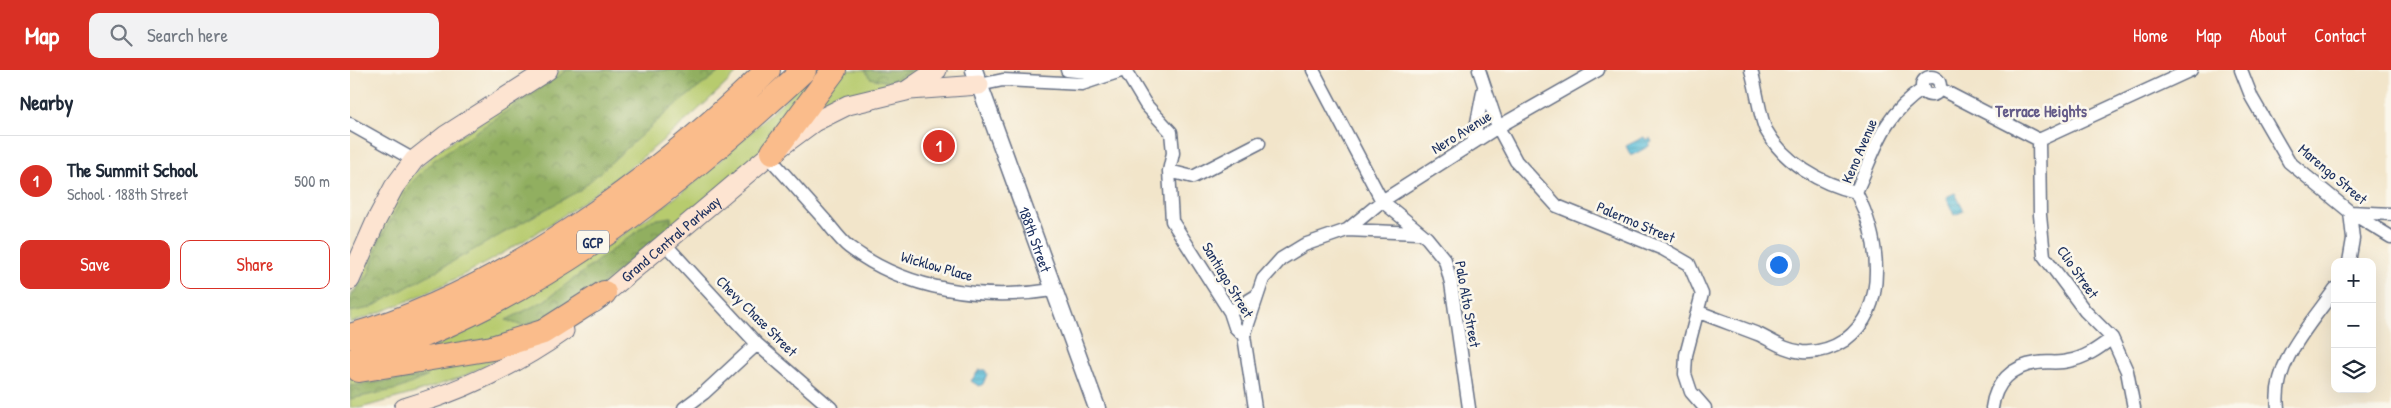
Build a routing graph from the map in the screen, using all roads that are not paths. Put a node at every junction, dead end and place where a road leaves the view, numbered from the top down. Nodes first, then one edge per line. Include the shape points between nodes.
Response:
1 (548, 70) edge
2 (768, 70) edge
3 (804, 70) edge
4 (834, 70) edge
5 (937, 70) edge
6 (1067, 70) edge
7 (1125, 70) edge
8 (1313, 70) edge
9 (1479, 70) edge
10 (1598, 70) edge
11 (1751, 70) edge
12 (2191, 70) edge
13 (2241, 70) edge
14 (1930, 73) edge
15 (1112, 74) junction
16 (976, 77) edge
17 (1484, 87) junction
18 (1940, 89) junction
19 (1923, 90) junction
20 (906, 91) junction
21 (350, 124) edge
22 (1498, 127) junction
23 (2039, 140) junction
24 (1259, 143) dead end
25 (1473, 143) junction
26 (770, 154) junction
27 (414, 160) junction
28 (1169, 171) junction
29 (1856, 192) junction
30 (1382, 201) junction
31 (2350, 212) junction
32 (2391, 214) edge
33 (1347, 230) junction
34 (1418, 233) junction
35 (2391, 237) edge
36 (664, 243) junction
37 (2350, 258) edge
38 (350, 280) edge
39 (1053, 290) junction
40 (604, 293) junction
41 (2331, 295) edge
42 (1256, 296) junction
43 (1230, 312) junction
44 (1699, 312) junction
45 (350, 336) edge
46 (1244, 336) junction
47 (2112, 338) junction
48 (758, 344) junction
49 (350, 361) edge
50 (350, 370) edge
51 (404, 408) edge
52 (684, 408) edge
53 (831, 408) edge
54 (1096, 408) edge
55 (1255, 408) edge
56 (1469, 408) edge
57 (1705, 408) edge
58 (1992, 408) edge
59 (2134, 408) edge
60 (2278, 408) edge

1 - 27 main road via 446,135
2 - 45 highway, GCP via 668,158 593,214 446,301
3 - 49 highway, GCP via 752,119 681,178 528,285 455,323
4 - 26 highway
5 - 20 main road, Grand Central Parkway
6 - 15 street
7 - 15 street
7 - 28 street, Santiago Street via 1146,105 1171,132 1173,153
8 - 30 street, Palo Alto Street
9 - 17 street, Palermo Street
10 - 22 street, Nero Avenue
11 - 29 street via 1766,129 1779,147 1812,175
12 - 23 street
13 - 31 street, Marengo Street via 2252,98 2289,162
14 - 18 street, Keno Avenue via 1938,79
14 - 19 street, Keno Avenue via 1924,80
15 - 16 street via 1082,84
16 - 20 main road
16 - 39 street, 188th Street
17 - 22 street, Palermo Street
17 - 25 street, Palermo Street
18 - 19 street via 1932,95
18 - 23 street, Keno Avenue
19 - 29 street, Keno Avenue via 1901,105 1887,122
20 - 26 main road, Grand Central Parkway via 867,99 830,113
21 - 27 street
22 - 25 street, Nero Avenue
22 - 44 street, Palermo Street via 1516,161 1556,206 1663,249 1689,264 1702,294
23 - 47 street, Clio Street via 2044,256 2085,311
24 - 28 street via 1193,177
25 - 30 street, Nero Avenue
26 - 36 main road, Grand Central Parkway
26 - 39 street, Wicklow Place via 848,246 884,267 948,290 1020,294
27 - 38 main road via 394,187
28 - 43 street, Santiago Street via 1172,221
29 - 44 street, Keno Avenue via 1871,227 1876,260 1868,314 1854,333 1827,349 1802,352 1780,347 1762,336
30 - 33 street, Nero Avenue
30 - 34 street, Palo Alto Street
31 - 32 street
31 - 35 street, Marengo Street
31 - 37 street via 2353,239
33 - 34 street, Nero Avenue
33 - 42 street, Nero Avenue via 1304,244 1281,259
34 - 56 street, Palo Alto Street via 1438,249 1445,260
36 - 40 main road, Grand Central Parkway
36 - 48 street, Chevy Chase Street
39 - 54 street, 188th Street
40 - 50 highway via 542,332 492,348 380,368
40 - 51 main road, Grand Central Parkway via 564,331 519,360 469,384
41 - 60 street via 2281,370
42 - 43 street, Nero Avenue
42 - 46 street, Nero Avenue
43 - 46 street, Santiago Street via 1235,327
44 - 57 street, Palermo Street via 1686,356 1685,374 1691,392
46 - 55 street, Santiago Street
47 - 58 street via 2078,359 2039,362 2015,370 1998,388
47 - 59 street, Clio Street via 2127,371
48 - 52 street
48 - 53 street, Chevy Chase Street

